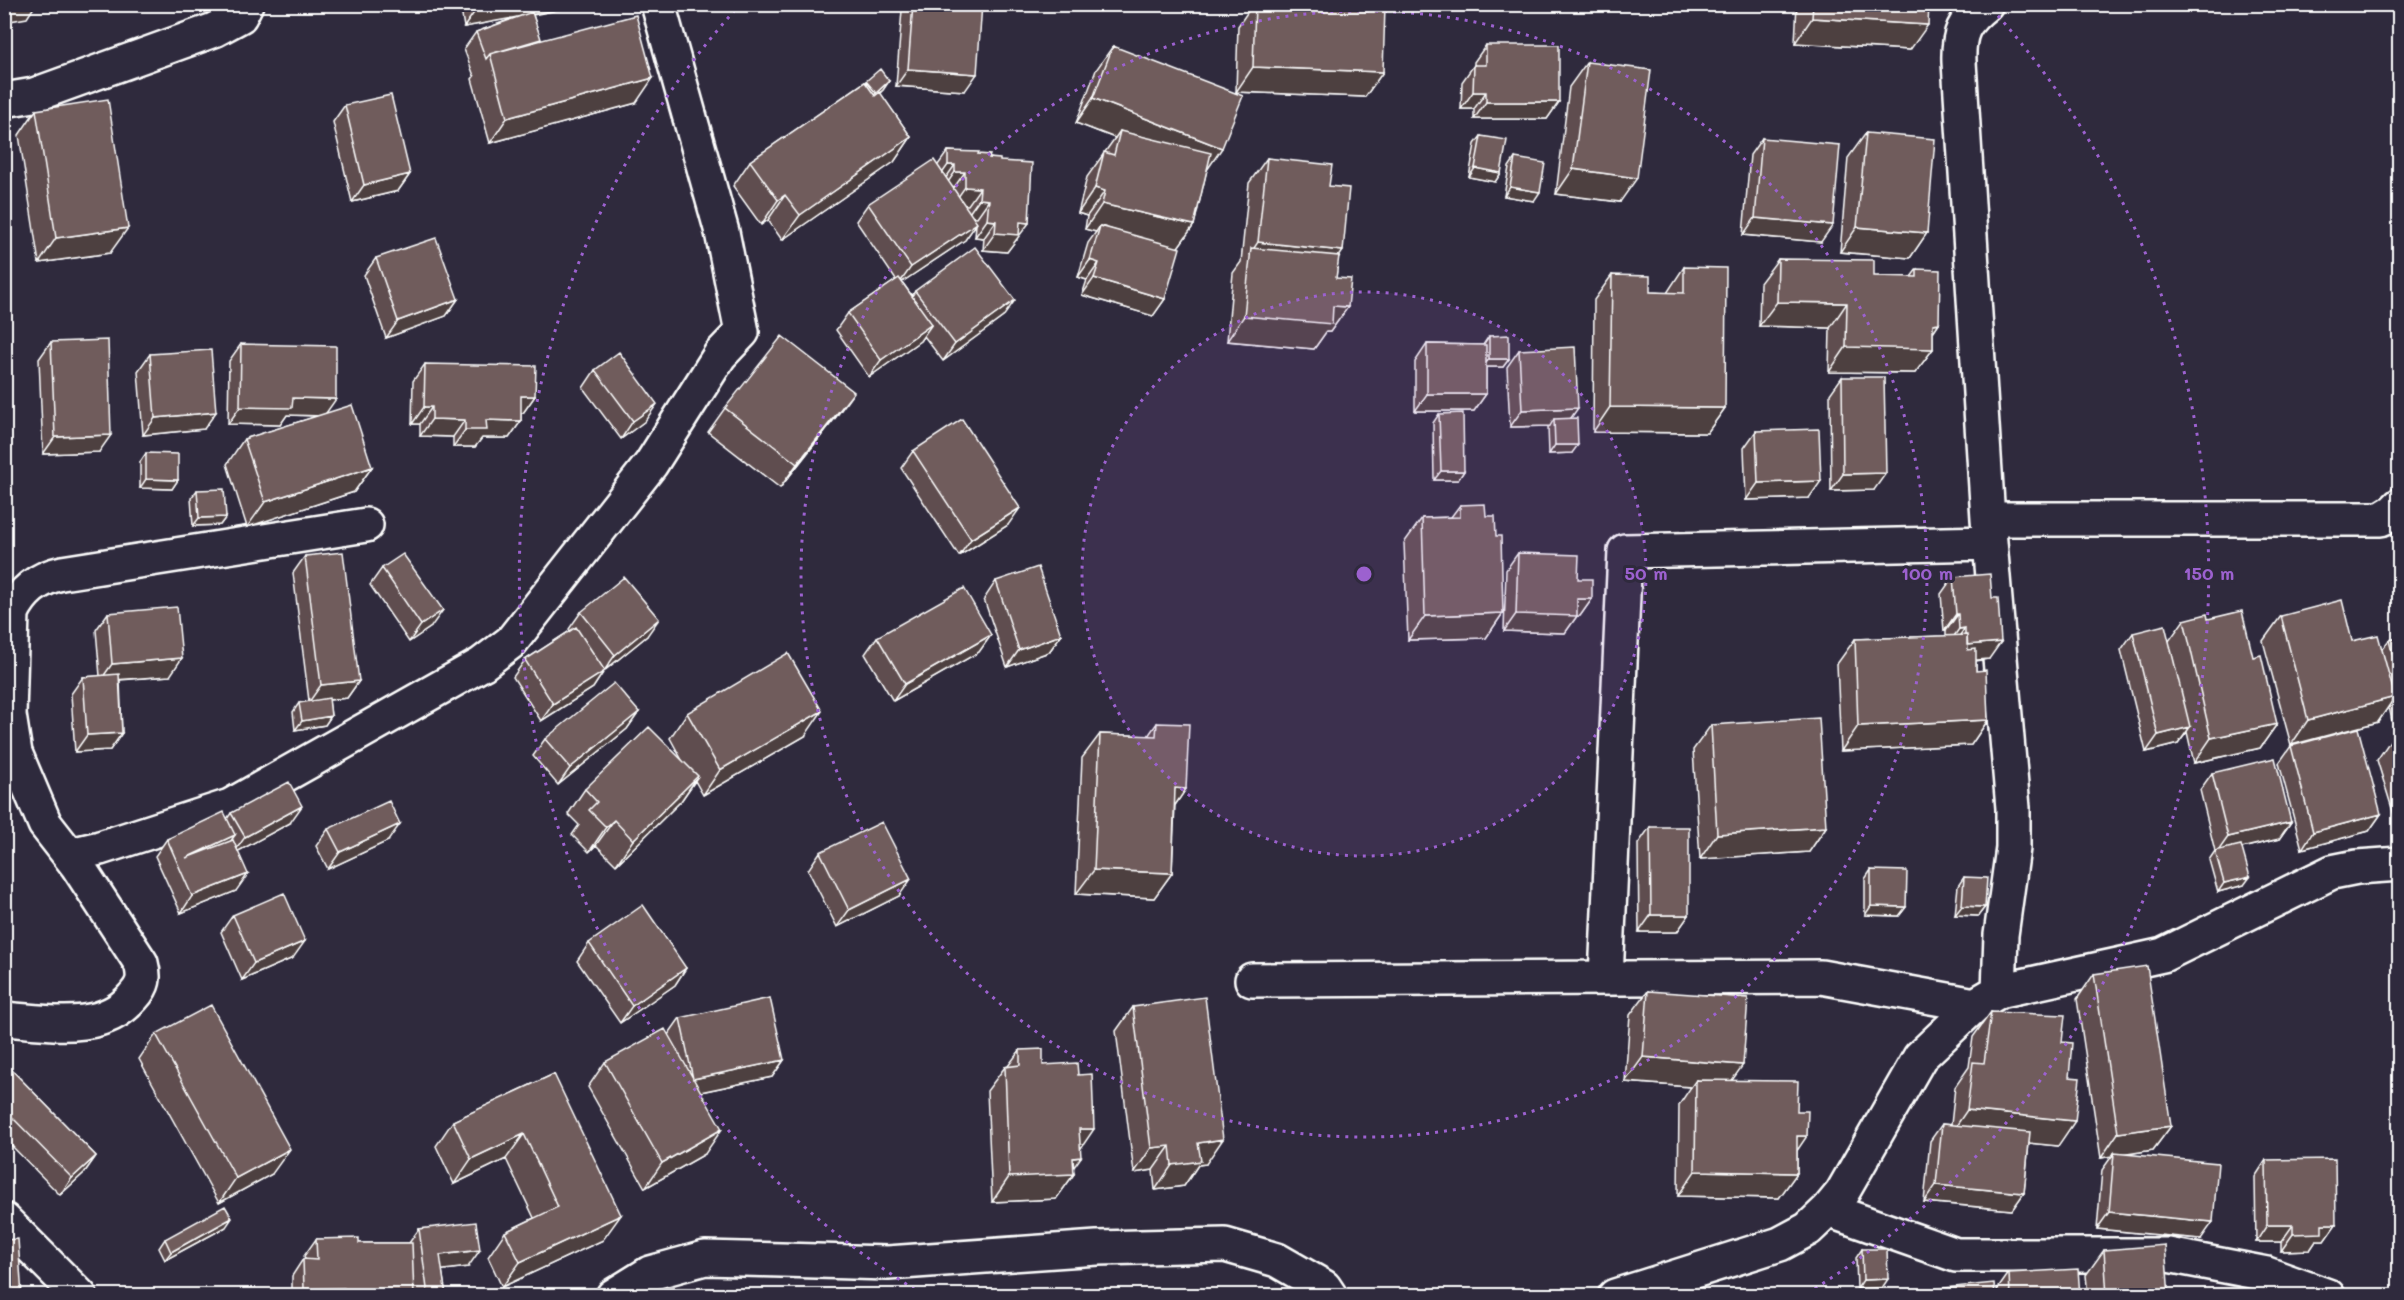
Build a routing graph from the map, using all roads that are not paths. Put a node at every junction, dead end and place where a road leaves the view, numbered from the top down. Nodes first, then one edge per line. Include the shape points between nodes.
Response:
1 (246, 4) edge
2 (658, 4) edge
3 (1986, 4) edge
4 (4, 100) edge
5 (2400, 505) edge
6 (366, 525) dead end
7 (1989, 531) junction
8 (70, 855) junction
9 (2400, 864) edge
10 (1606, 978) junction
11 (1252, 980) dead end
12 (1987, 998) junction
13 (4, 1019) edge
14 (1828, 1210) junction
15 (4, 1220) edge
16 (80, 1296) edge
17 (613, 1296) edge
18 (1330, 1296) edge
19 (1615, 1296) edge
20 (2328, 1296) edge

1 - 4 street via 240,16 214,30 34,95
2 - 8 street via 722,232 742,332 720,355 651,464 511,642 482,664 230,806
3 - 7 street via 1965,24 1958,40
5 - 7 street via 2381,519
6 - 8 street via 46,576 18,599 12,612 10,731 19,764 45,824
7 - 10 street via 1625,551
7 - 12 street via 2013,807 2013,848 2001,935
8 - 13 street via 141,963 144,976 138,991 125,1006 97,1020 70,1024
9 - 12 street via 2332,872 2163,955
10 - 11 street
10 - 12 street via 1821,977
12 - 14 street via 1920,1057 1842,1193
14 - 19 street via 1808,1228 1780,1244
14 - 20 street via 1956,1255 2168,1255 2267,1274
15 - 16 street
17 - 18 street via 650,1273 705,1258 888,1263 1097,1248 1225,1245 1277,1260 1324,1287

